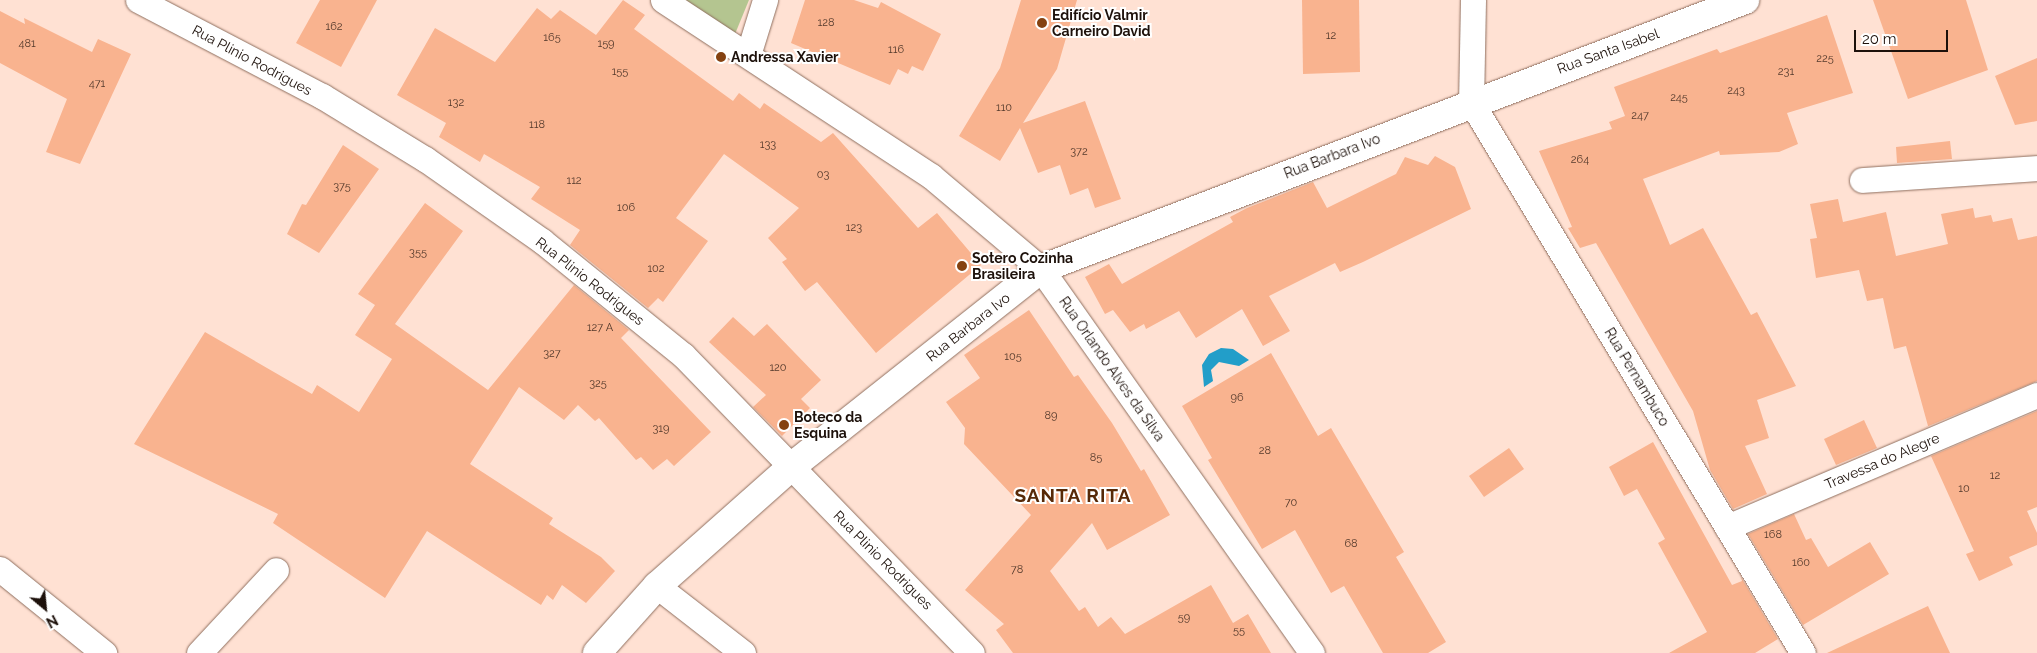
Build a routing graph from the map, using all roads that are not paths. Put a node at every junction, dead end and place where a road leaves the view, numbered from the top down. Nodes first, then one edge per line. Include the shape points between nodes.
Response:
1 (138, 0) edge
2 (663, 0) edge
3 (765, 0) edge
4 (1473, 0) edge
5 (1745, 0) edge
6 (748, 55) junction
7 (1471, 102) junction
8 (2037, 168) edge
9 (1862, 180) dead end
10 (1041, 269) junction
11 (2037, 395) edge
12 (791, 467) junction
13 (1727, 527) junction
14 (0, 569) edge
15 (276, 570) dead end
16 (657, 586) junction
17 (104, 653) edge
18 (199, 653) edge
19 (597, 653) edge
20 (743, 653) edge
21 (972, 653) edge
22 (1312, 653) edge
23 (1803, 653) edge

1 - 12 street, Rua Plinio Rodrigues via 322,96 425,159 542,241 683,355
2 - 6 street, Rua Orlando Alves da Silva
3 - 6 street
4 - 7 street
5 - 7 street, Rua Santa Isabel
6 - 10 street, Rua Orlando Alves da Silva via 931,176
7 - 10 street, Rua Barbara Ivo
7 - 13 street, Rua Pernambuco
8 - 9 street
10 - 12 street, Rua Barbara Ivo
10 - 22 street, Rua Orlando Alves da Silva
11 - 13 street, Travessa do Alegre
12 - 16 street, Rua Barbara Ivo
12 - 21 street, Rua Plinio Rodrigues
13 - 23 street, Rua Pernambuco
14 - 17 street
15 - 18 street
16 - 19 street, Rua Barbara Ivo
16 - 20 street

